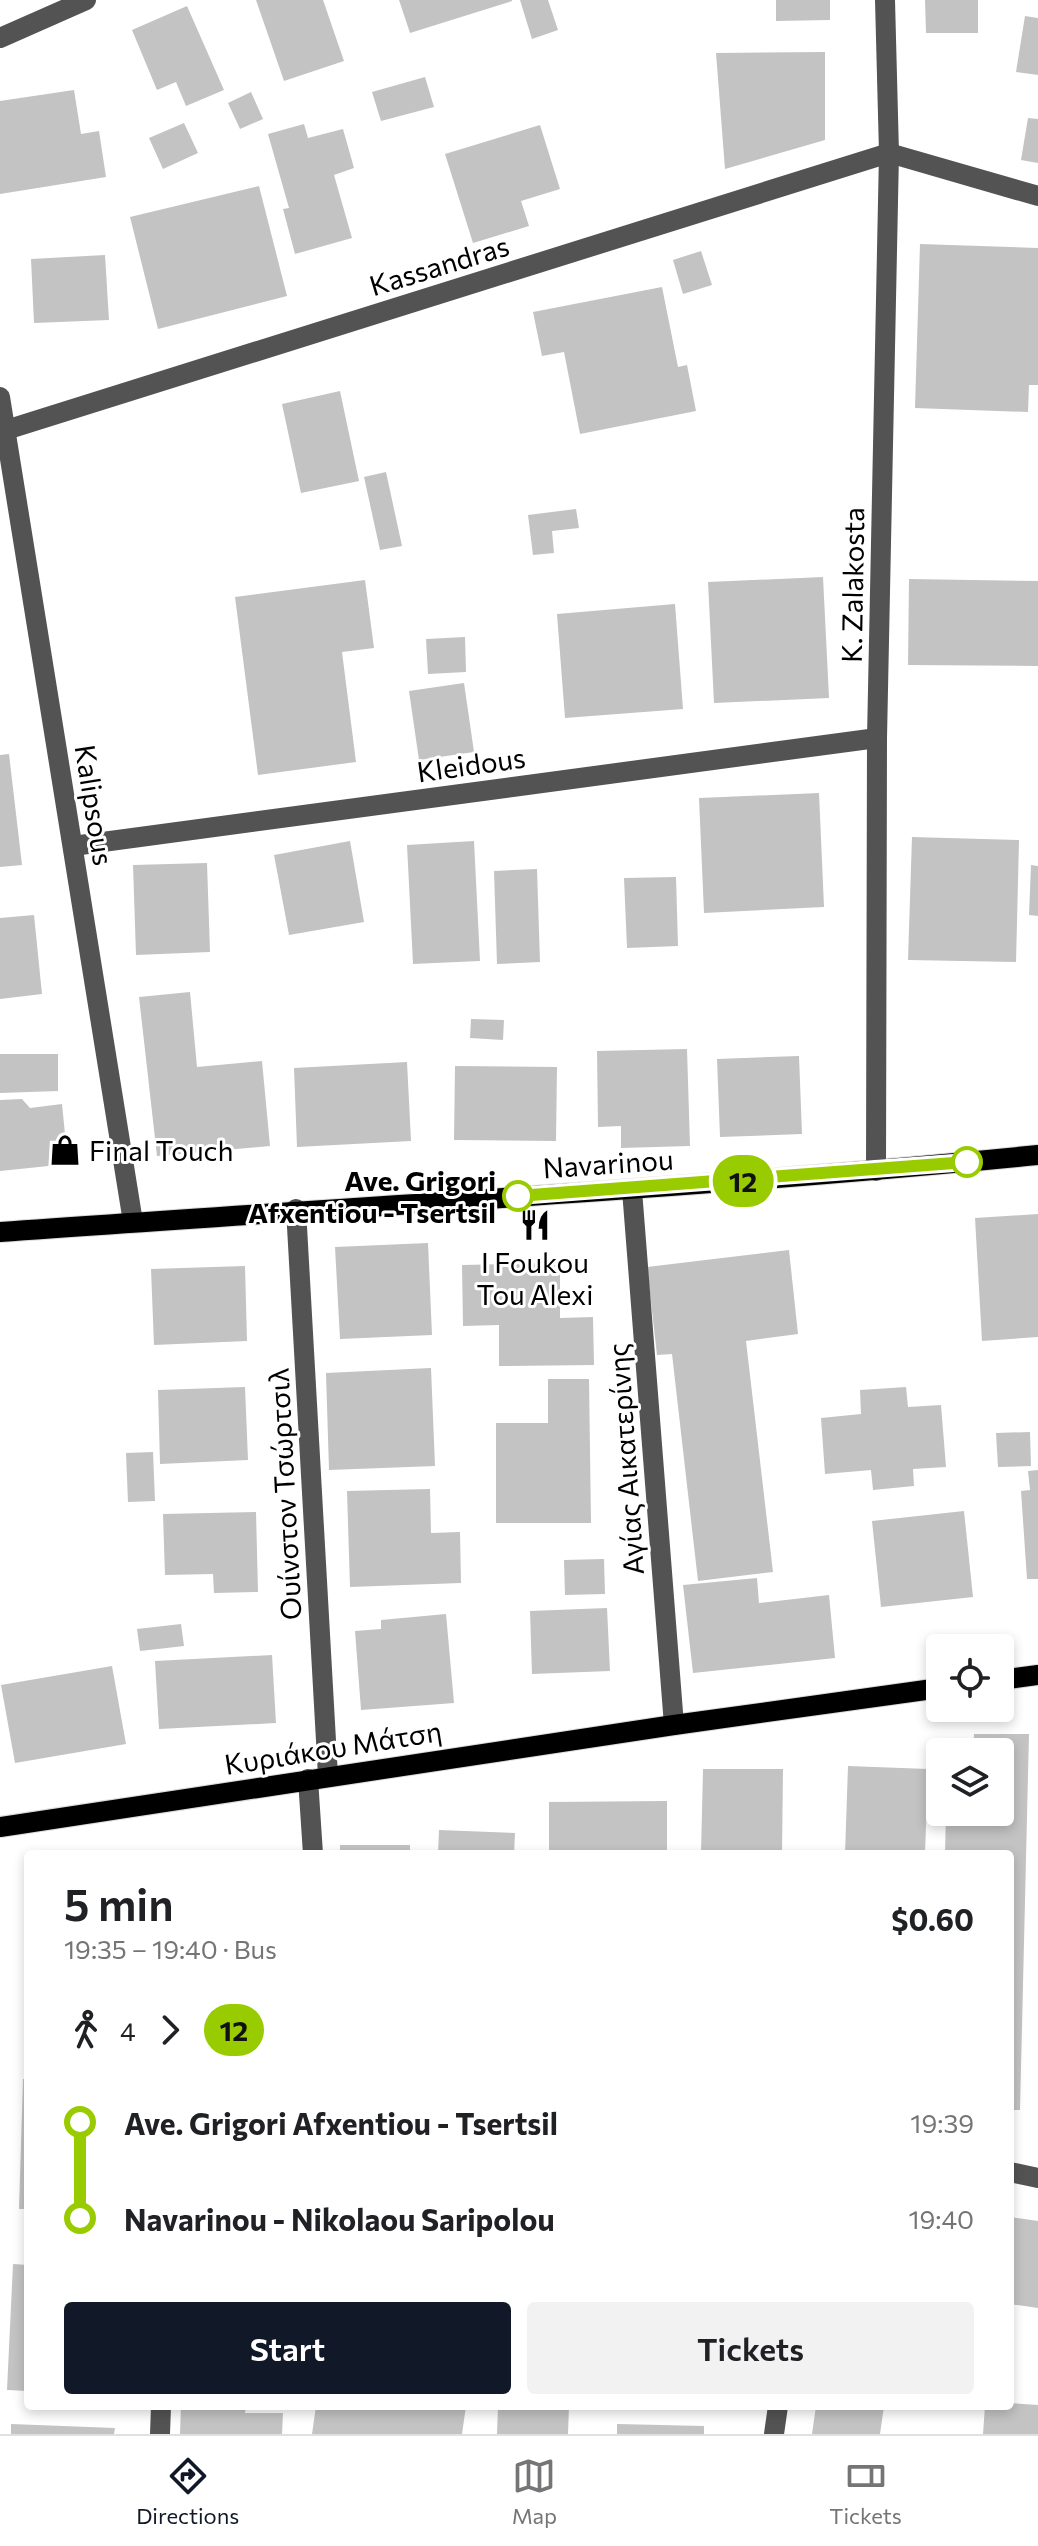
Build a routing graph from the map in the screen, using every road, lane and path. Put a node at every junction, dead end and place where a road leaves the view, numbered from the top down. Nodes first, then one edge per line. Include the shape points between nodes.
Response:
1 (86, 0) edge
2 (885, 0) edge
3 (0, 38) edge
4 (889, 153) junction
5 (1038, 196) edge
6 (0, 397) edge
7 (6, 430) junction
8 (877, 738) junction
9 (73, 846) junction
10 (1038, 1155) edge
11 (876, 1171) junction
12 (632, 1190) junction
13 (296, 1209) junction
14 (133, 1222) junction
15 (0, 1232) edge
16 (1038, 1675) edge
17 (1014, 1678) edge
18 (926, 1690) edge
19 (674, 1725) junction
20 (318, 1778) junction
21 (0, 1827) edge
22 (313, 1850) edge
23 (1014, 2173) edge
24 (1038, 2178) edge
25 (161, 2410) edge
26 (777, 2410) edge
27 (160, 2434) edge
28 (774, 2434) edge

1 - 3 street
2 - 4 street, K. Zalakosta
4 - 5 street
4 - 7 street, Kassandras
4 - 8 street, K. Zalakosta
6 - 7 street, Kalipsous
7 - 9 street, Kalipsous
8 - 9 street, Kleidous
8 - 11 street, K. Zalakosta
9 - 14 street, Kalipsous
10 - 11 main road, Navarinou
11 - 12 main road, Navarinou
12 - 13 main road, Navarinou
12 - 19 street, Αγίας Αικατερίνης
13 - 14 main road, Navarinou
13 - 20 street, Ουίνστον Τσώρτσιλ
14 - 15 main road, Navarinou
16 - 17 main road
18 - 19 main road, Κυριάκου Μάτση
19 - 20 main road, Κυριάκου Μάτση
20 - 21 main road, Κυριάκου Μάτση
20 - 22 street, Ουίνστον Τσώρτσιλ
23 - 24 street
25 - 27 street
26 - 28 street

